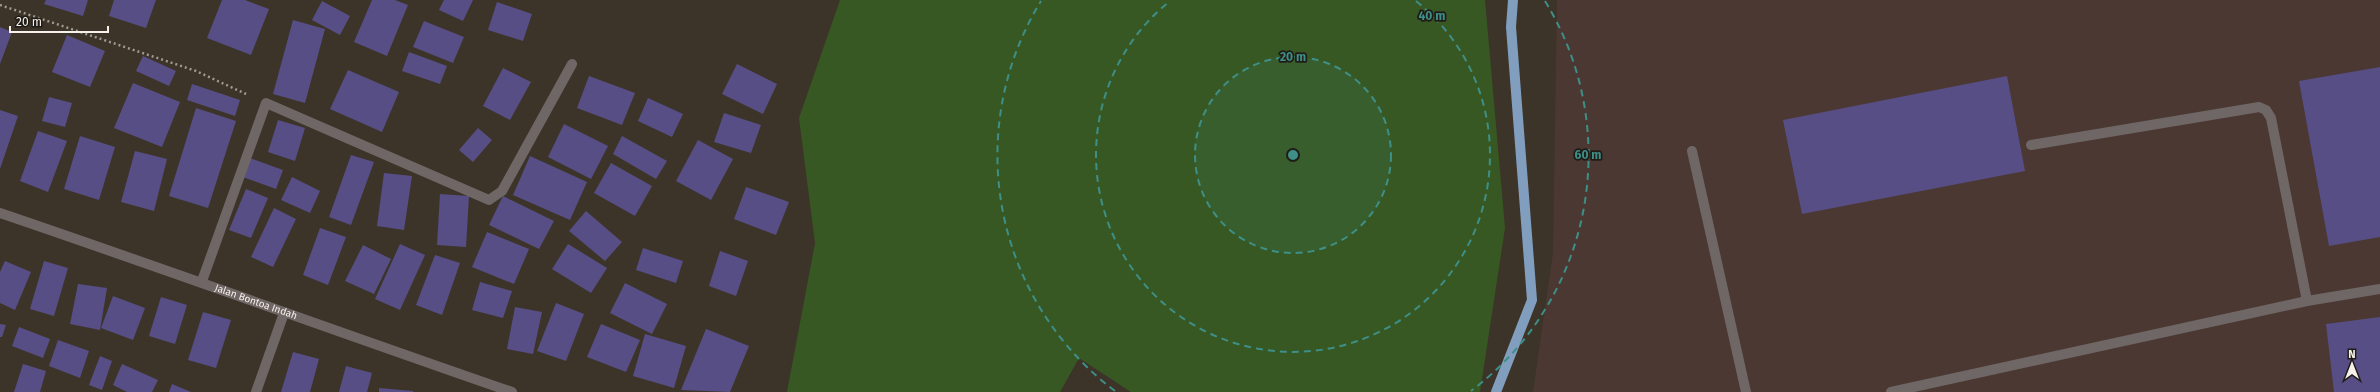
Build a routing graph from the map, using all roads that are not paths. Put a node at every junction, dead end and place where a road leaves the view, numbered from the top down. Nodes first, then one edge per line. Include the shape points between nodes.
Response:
1 (572, 64) dead end
2 (2031, 145) dead end
3 (1692, 151) dead end
4 (0, 213) edge
5 (202, 281) junction
6 (2380, 289) edge
7 (2307, 301) junction
8 (284, 313) junction
9 (256, 392) edge
10 (512, 392) edge
11 (1746, 392) edge
12 (1891, 392) edge

1 - 5 street via 502,191 489,200 266,103
2 - 7 street via 2259,107 2266,110 2271,118
3 - 11 street
4 - 5 street, Jalan Bontoa Indah
5 - 8 street, Jalan Bontoa Indah
6 - 7 street
7 - 12 street
8 - 9 street
8 - 10 street, Jalan Bontoa Indah

